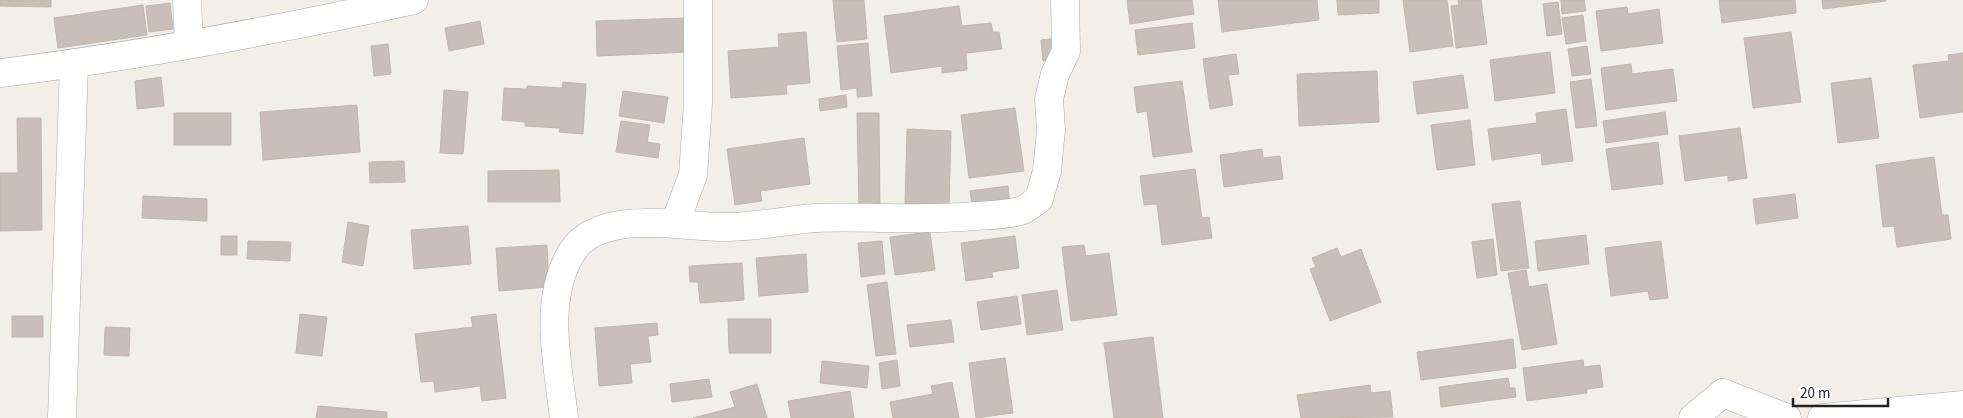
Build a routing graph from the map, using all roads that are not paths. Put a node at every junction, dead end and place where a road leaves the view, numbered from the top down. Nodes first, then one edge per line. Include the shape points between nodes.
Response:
1 (187, 0) edge
2 (414, 0) edge
3 (698, 0) edge
4 (1065, 0) edge
5 (189, 44) junction
6 (74, 64) junction
7 (0, 74) edge
8 (675, 223) junction
9 (1963, 406) edge
10 (62, 418) edge
11 (564, 418) edge
12 (1693, 418) edge
13 (1787, 418) edge
14 (1822, 418) edge

1 - 5 street
2 - 5 street
3 - 8 street via 698,103 693,175
4 - 8 street via 1066,50 1055,74 1049,99 1052,130 1047,170 1040,199 1022,210 942,219 817,218 722,227
5 - 6 street
6 - 7 street
6 - 10 street
8 - 11 street via 613,227 590,235 573,250 560,274 556,303 555,340
9 - 14 street
12 - 13 street via 1723,392

